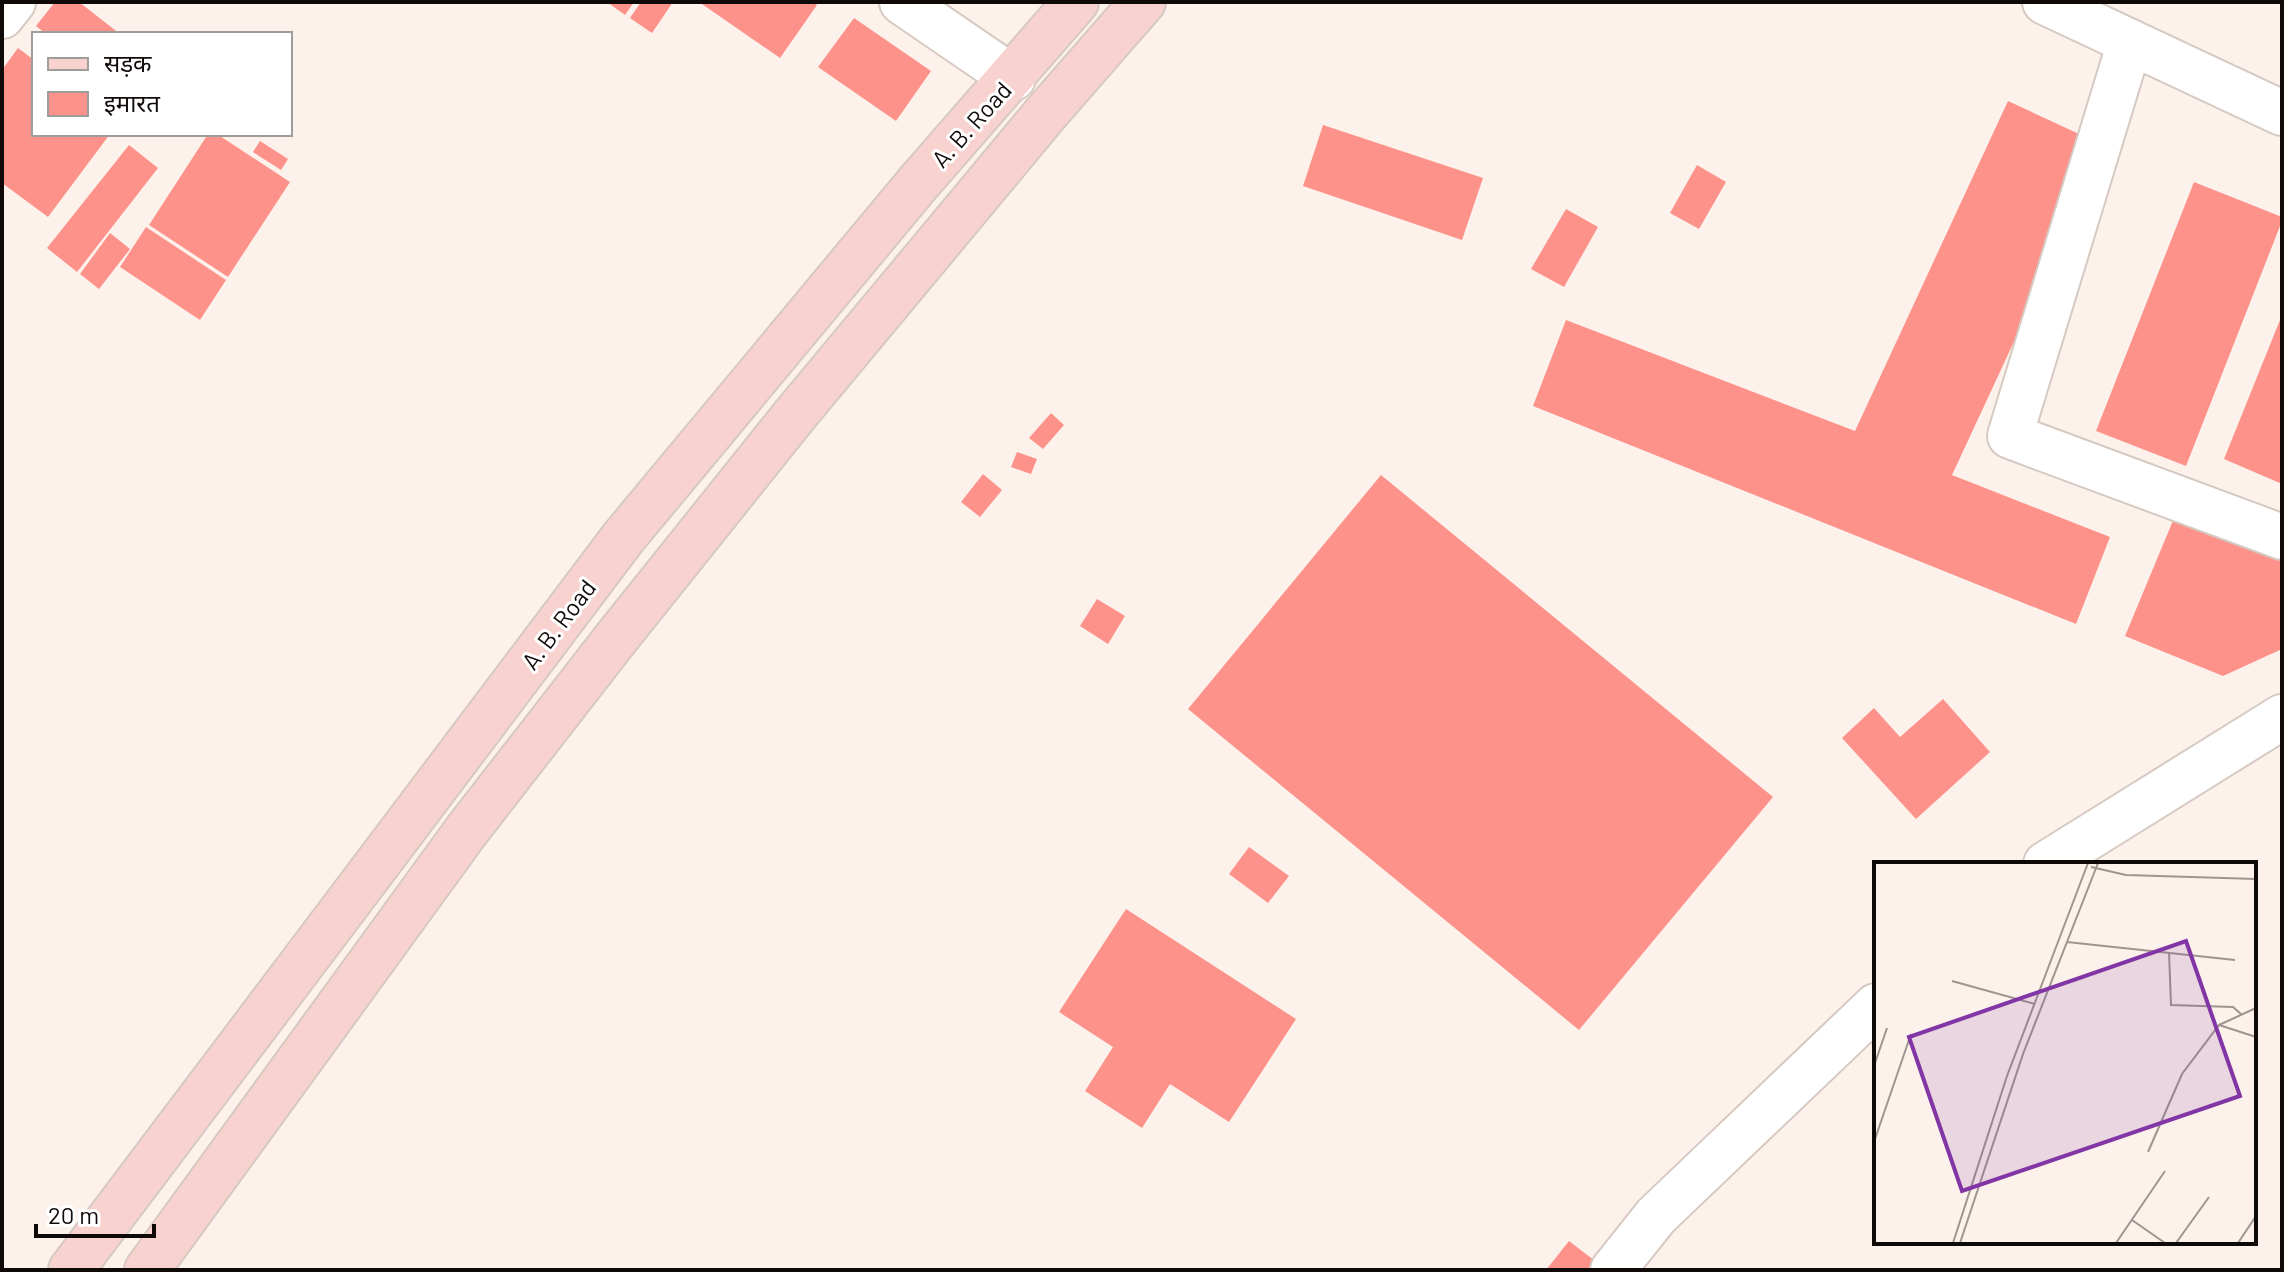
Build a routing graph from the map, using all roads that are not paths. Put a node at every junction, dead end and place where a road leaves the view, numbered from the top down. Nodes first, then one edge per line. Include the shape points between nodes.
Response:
1 (13, 2) edge
2 (902, 2) edge
3 (1076, 2) edge
4 (1143, 2) edge
5 (2045, 2) edge
6 (2, 16) edge
7 (2130, 42) junction
8 (1013, 78) junction
9 (2282, 113) edge
10 (2282, 537) edge
11 (2282, 717) edge
12 (2049, 862) edge
13 (1874, 1008) edge
14 (71, 1270) edge
15 (147, 1270) edge
16 (1613, 1270) edge

1 - 6 street
2 - 8 street
3 - 8 main road, A. B. Road
4 - 15 main road, A. B. Road via 794,416 617,637 467,830
5 - 7 street
7 - 9 street
7 - 10 street via 2010,436
8 - 14 main road, A. B. Road via 919,182 623,538
11 - 12 street
13 - 16 street via 1656,1216

